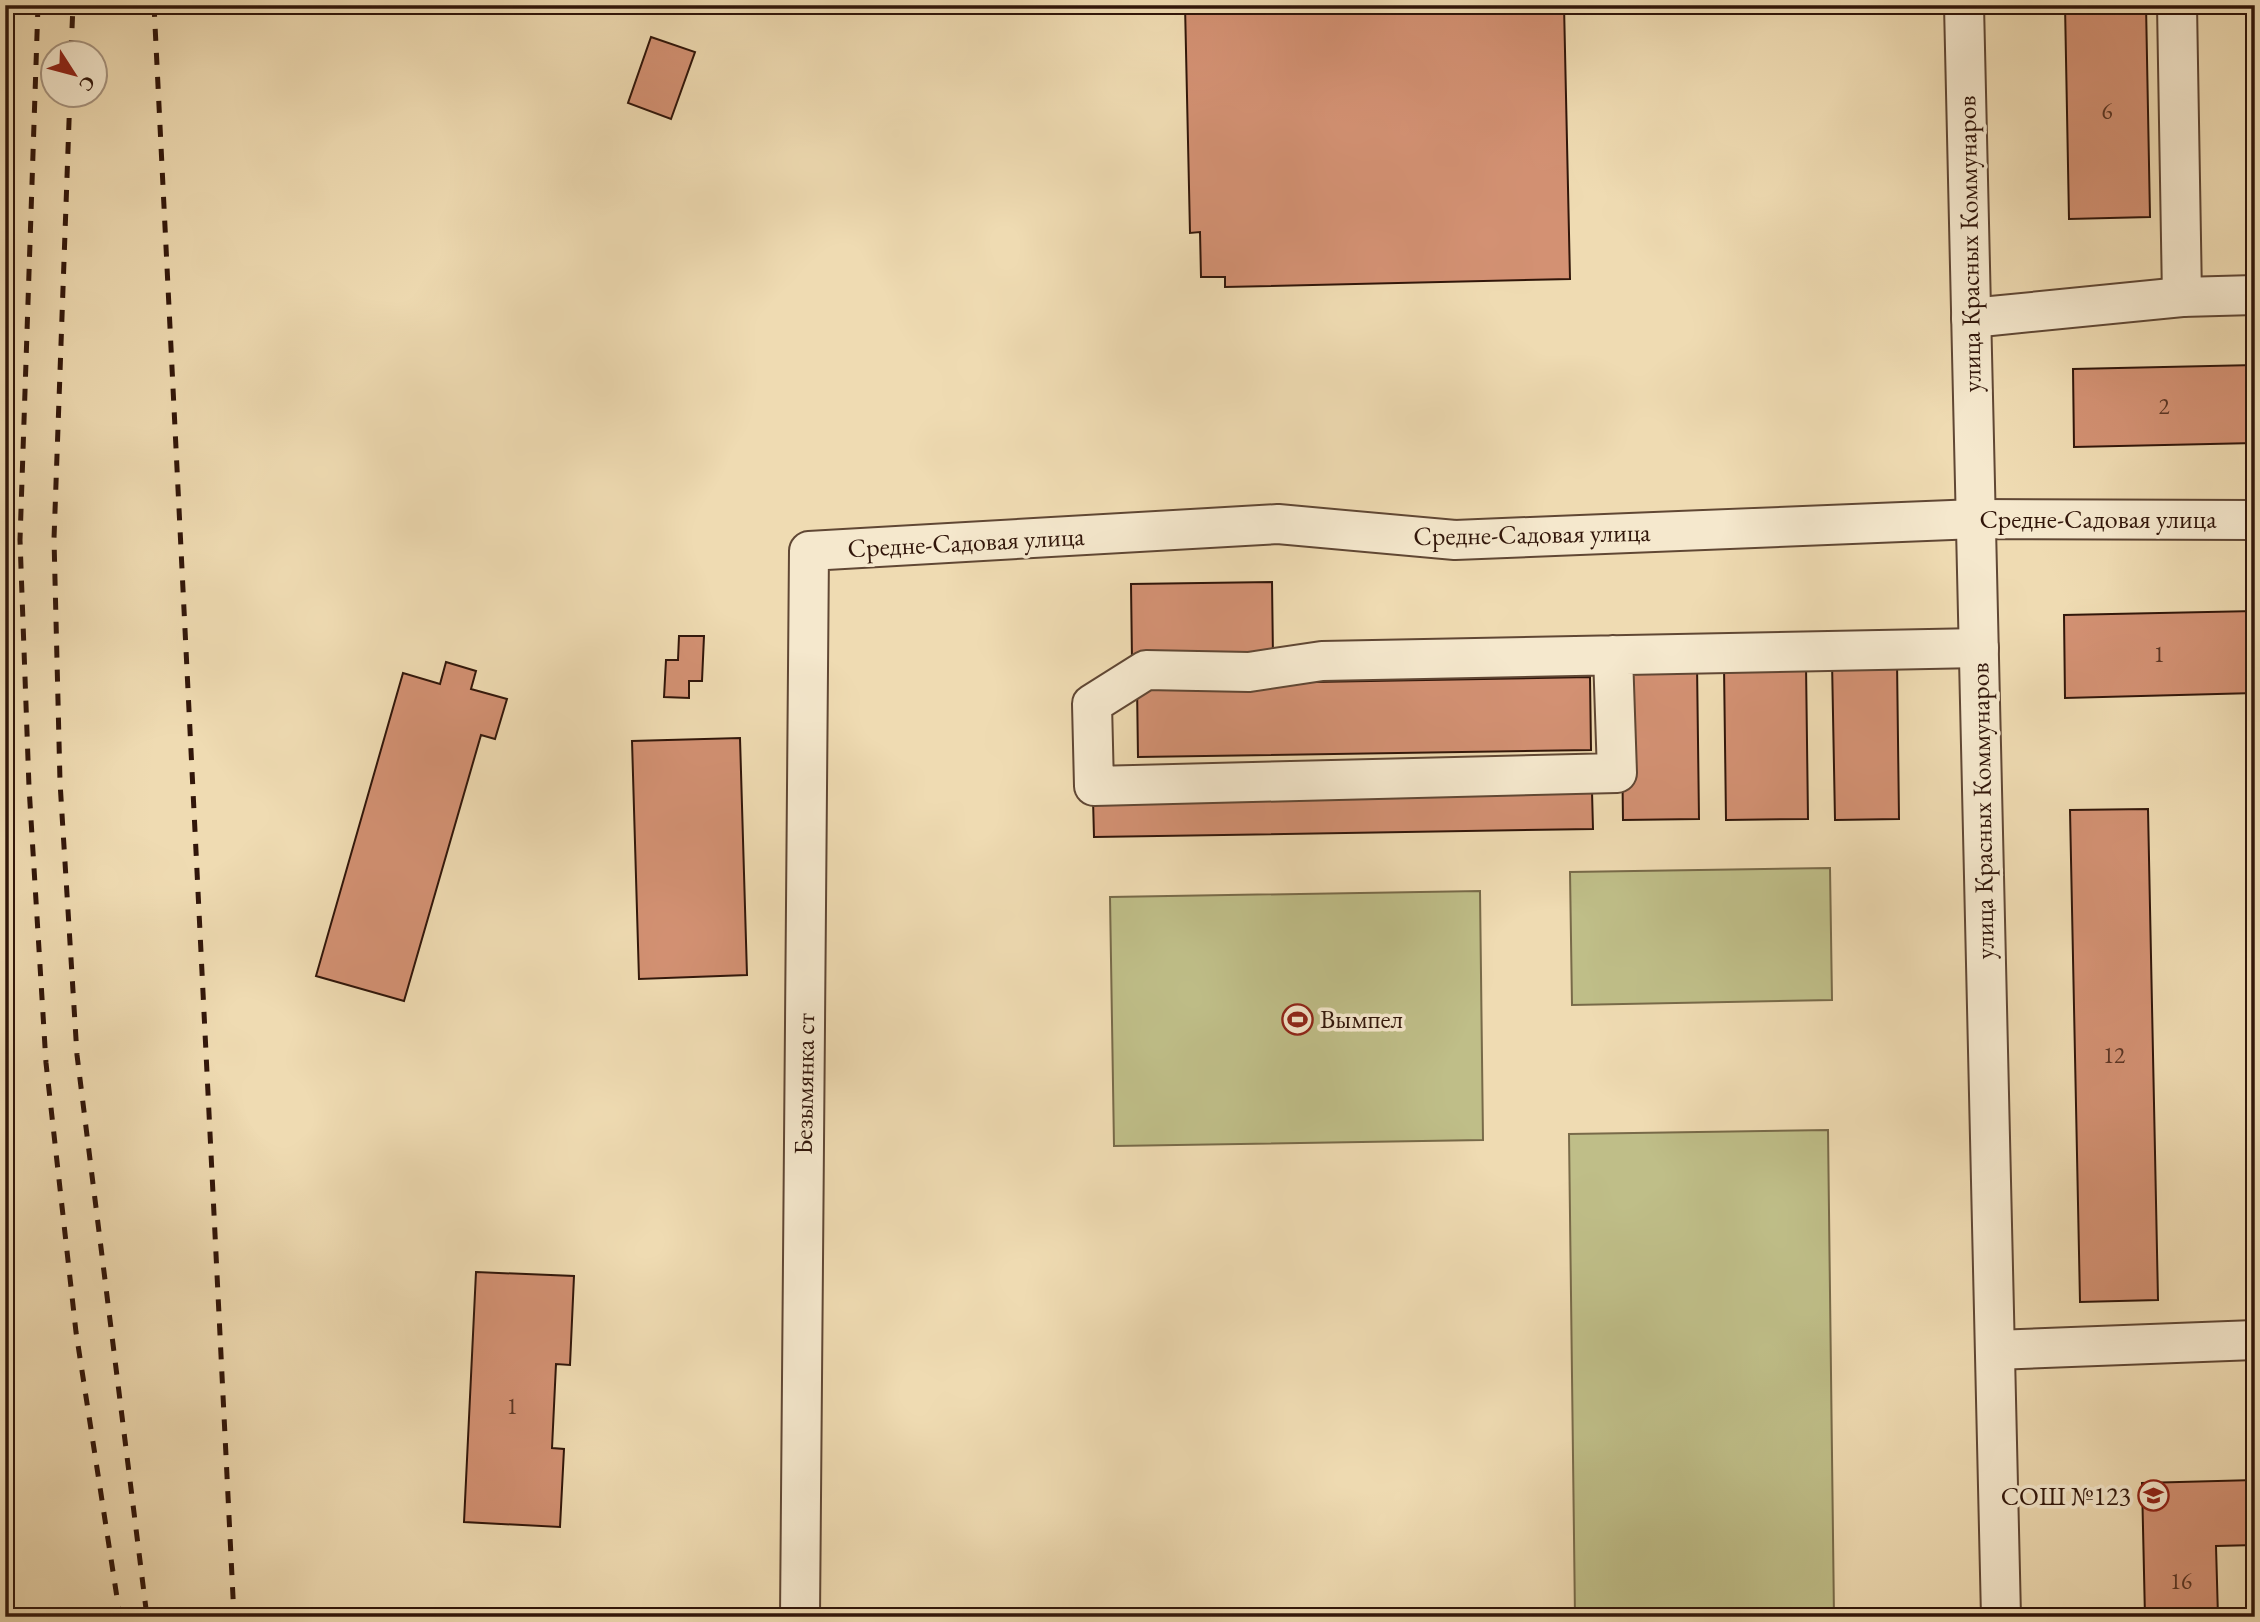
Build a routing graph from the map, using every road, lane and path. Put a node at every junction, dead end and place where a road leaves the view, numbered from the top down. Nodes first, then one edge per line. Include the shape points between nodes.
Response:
1 (1964, 5) edge
2 (2177, 5) edge
3 (2255, 295) edge
4 (2182, 297) junction
5 (1971, 318) junction
6 (1976, 519) junction
7 (2255, 520) edge
8 (809, 551) joint
9 (1979, 648) junction
10 (1613, 655) junction
11 (2255, 1340) edge
12 (1995, 1350) junction
13 (800, 1617) edge
14 (2001, 1617) edge

1 - 5 street, улица Красных Коммунаров
2 - 4 street
3 - 4 street
4 - 5 street
5 - 6 street, улица Красных Коммунаров
6 - 7 street, Средне-Садовая улица
6 - 8 street, Средне-Садовая улица via 1455,540 1278,524
6 - 9 street, улица Красных Коммунаров
8 - 13 street, Безымянка ст
9 - 10 street
9 - 12 street, улица Красных Коммунаров
10 - 10 street via 1322,661 1249,671 1146,670 1092,704 1094,786 1616,773
11 - 12 street
12 - 14 street, улица Красных Коммунаров

